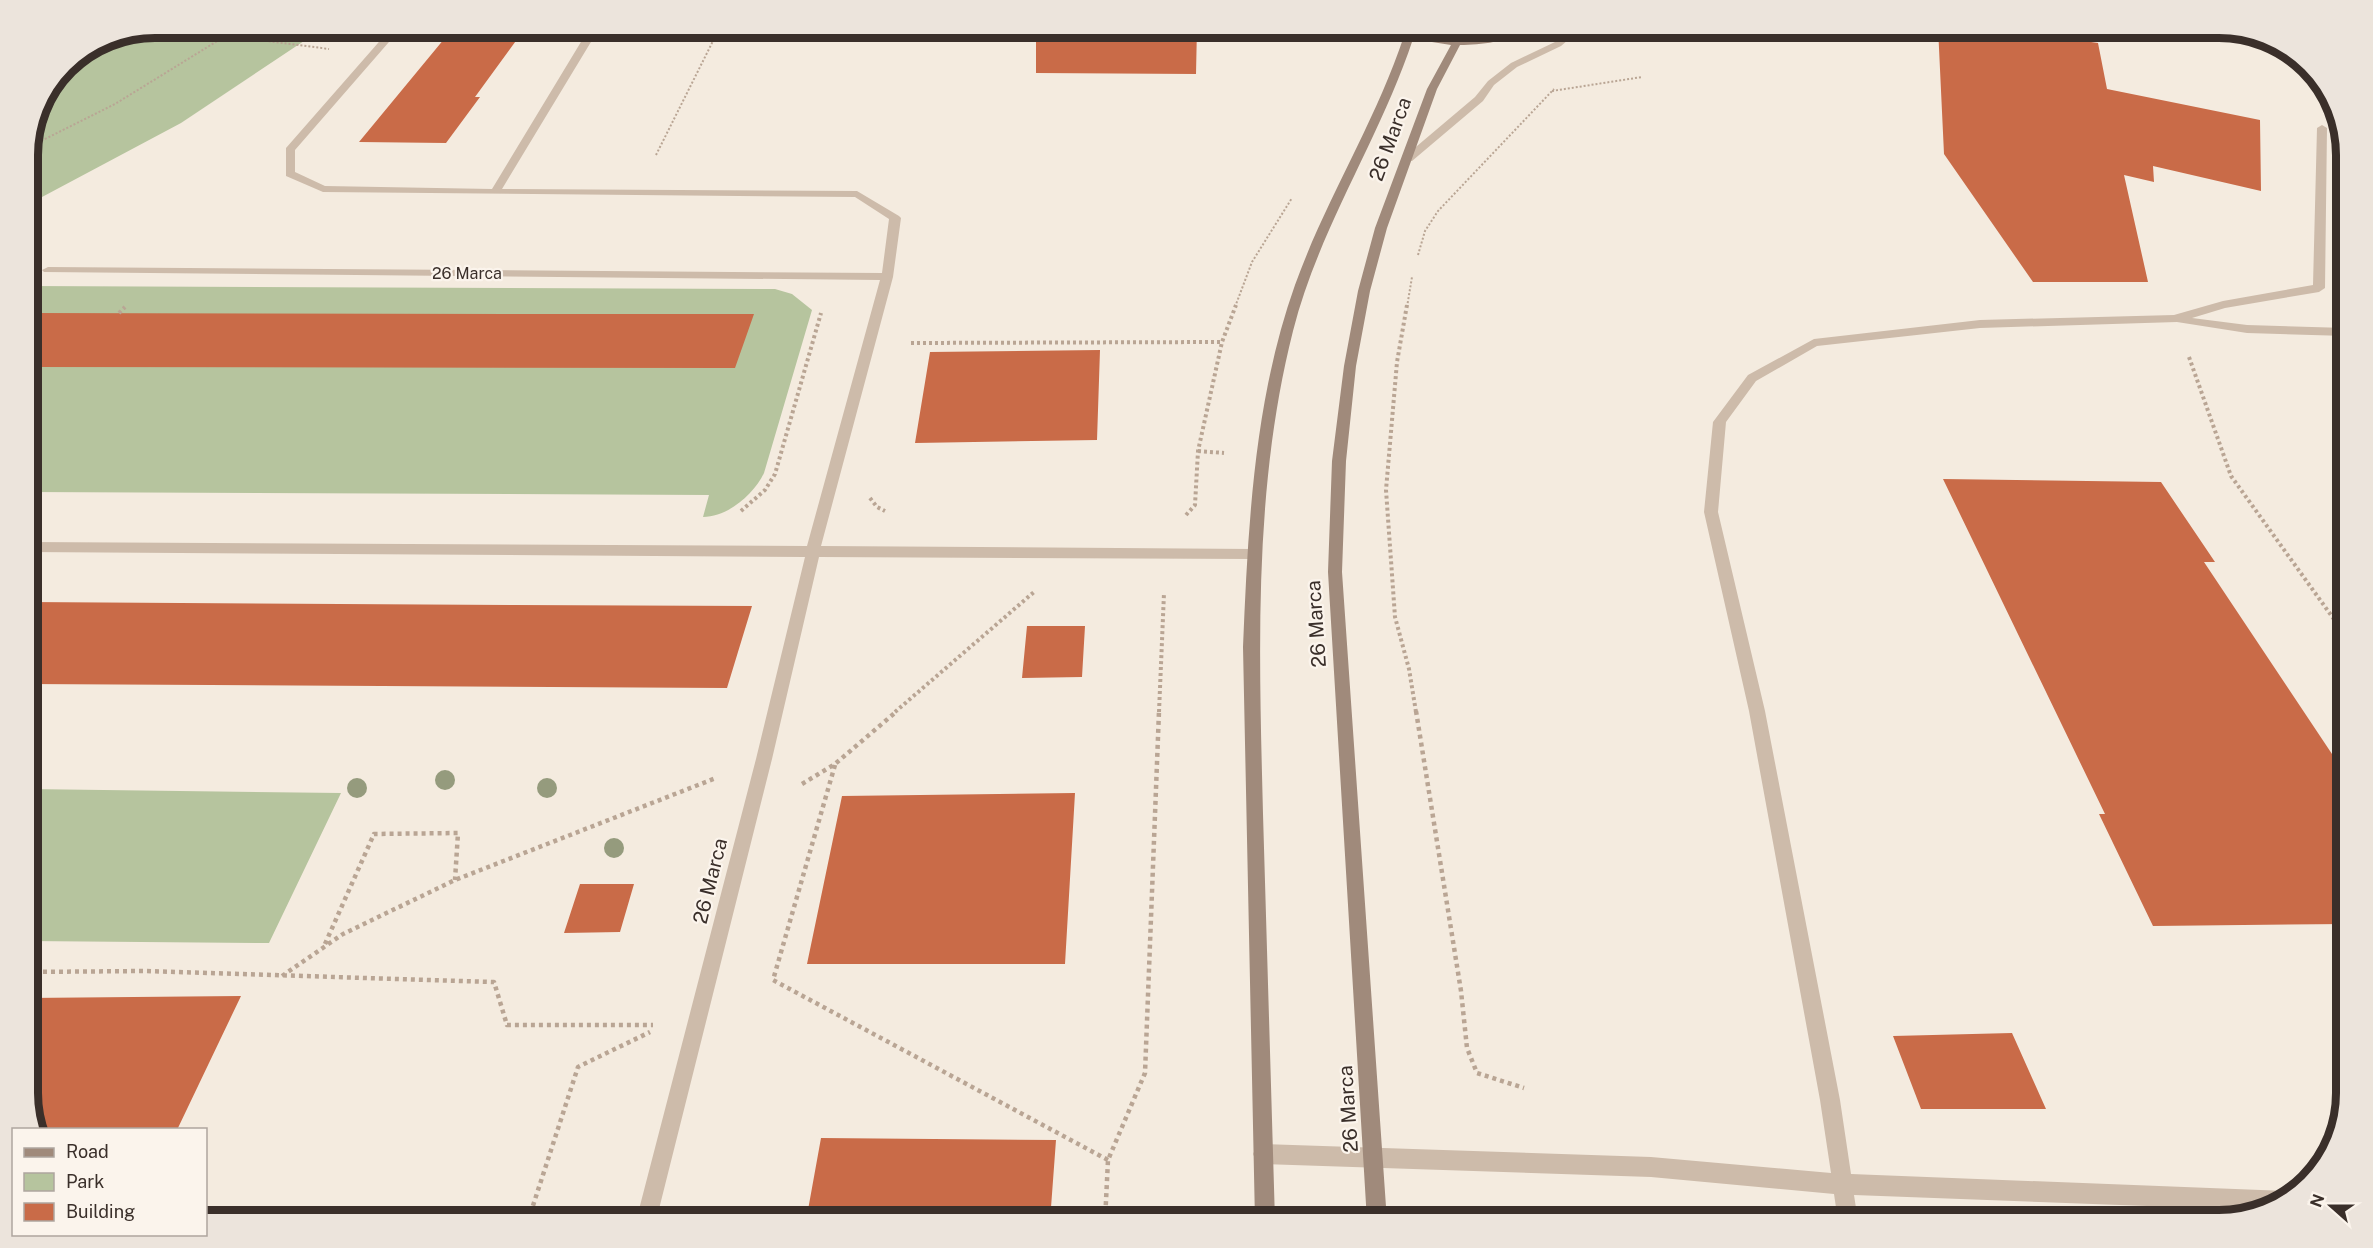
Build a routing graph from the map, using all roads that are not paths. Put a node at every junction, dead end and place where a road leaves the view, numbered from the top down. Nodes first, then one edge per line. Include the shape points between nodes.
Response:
1 (387, 38) edge
2 (588, 38) edge
3 (1408, 38) edge
4 (1425, 38) edge
5 (1496, 38) edge
6 (1565, 38) edge
7 (1457, 42) junction
8 (2322, 128) dead end
9 (1408, 159) junction
10 (495, 192) junction
11 (48, 270) dead end
12 (887, 277) junction
13 (2175, 319) junction
14 (2335, 332) edge
15 (38, 547) edge
16 (813, 551) junction
17 (1253, 554) junction
18 (1263, 1154) junction
19 (1373, 1156) junction
20 (1841, 1184) junction
21 (2265, 1200) edge
22 (649, 1210) edge
23 (1264, 1210) edge
24 (1376, 1210) edge
25 (1846, 1210) edge

1 - 10 street, 26 Marca via 290,150 290,174 323,189
2 - 10 street
3 - 17 main road, 26 Marca via 1401,65 1324,228 1284,337
4 - 7 main road
5 - 7 main road
6 - 9 street via 1514,65
7 - 9 main road, 26 Marca via 1432,88
8 - 13 street via 2319,288 2223,305
9 - 19 main road, 26 Marca via 1381,228 1350,366 1340,462 1335,572
10 - 12 street, 26 Marca via 857,194 895,218
11 - 12 street, 26 Marca
12 - 16 street, 26 Marca
13 - 14 street via 2247,329
13 - 20 street via 1980,324 1814,343 1752,378 1720,422 1711,512 1757,711 1830,1100
15 - 16 street
16 - 17 street
16 - 22 street, 26 Marca
17 - 18 main road, 26 Marca via 1251,647
18 - 19 street
18 - 23 main road, 26 Marca
19 - 20 street via 1651,1167
19 - 24 main road, 26 Marca
20 - 21 street
20 - 25 street

